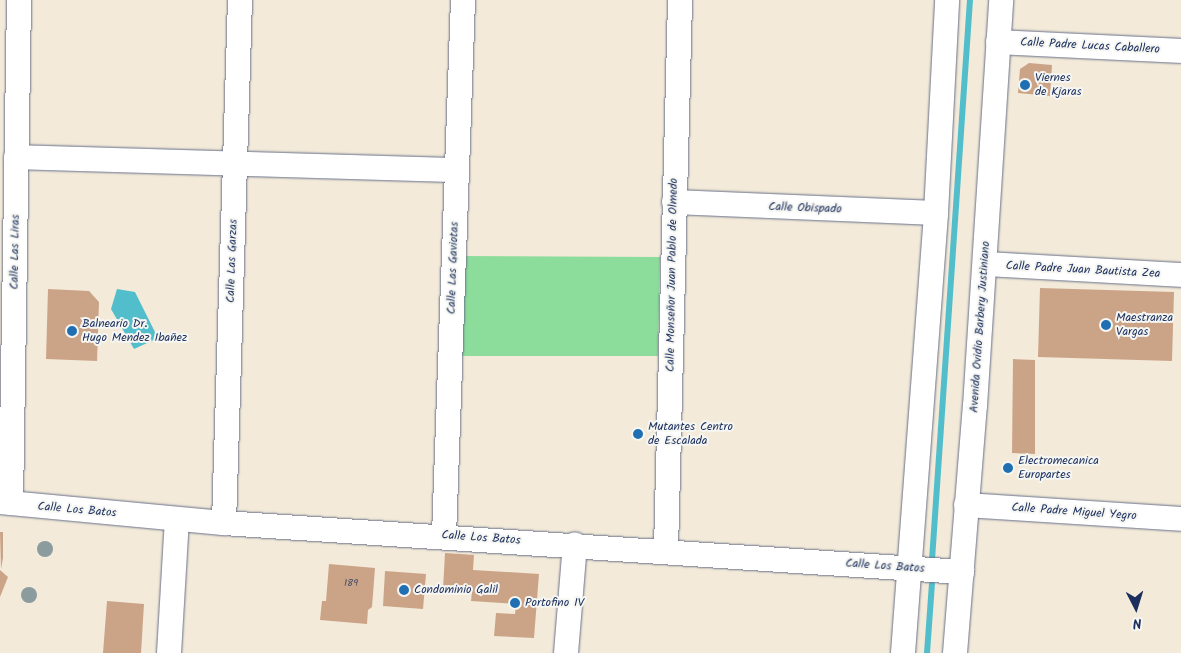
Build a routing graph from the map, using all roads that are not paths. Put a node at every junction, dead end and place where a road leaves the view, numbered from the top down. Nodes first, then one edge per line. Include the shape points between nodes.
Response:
1 (19, 0) edge
2 (240, 0) edge
3 (462, 0) edge
4 (680, 0) edge
5 (947, 0) edge
6 (1001, 0) edge
7 (998, 42) junction
8 (1181, 51) edge
9 (16, 157) junction
10 (235, 165) junction
11 (457, 170) junction
12 (674, 202) junction
13 (936, 213) junction
14 (985, 264) junction
15 (1181, 275) edge
16 (6, 503) edge
17 (966, 505) junction
18 (177, 519) junction
19 (1181, 519) edge
20 (224, 523) junction
21 (444, 536) junction
22 (575, 544) junction
23 (666, 550) junction
24 (910, 567) junction
25 (962, 572) junction
26 (169, 653) edge
27 (566, 653) edge
28 (903, 653) edge
29 (955, 653) edge

1 - 9 street, Calle Las Liras
2 - 10 street, Calle Las Garzas
3 - 11 street, Calle Las Gaviotas
4 - 12 street, Calle Monseñor Juan Pablo de Olmedo
5 - 13 street
6 - 7 street, Avenida Ovidio Barbery Justiniano
7 - 8 street, Calle Padre Lucas Caballero
7 - 14 street, Avenida Ovidio Barbery Justiniano via 987,176
9 - 10 street
9 - 16 street, Calle Las Liras
10 - 11 street
10 - 20 street, Calle Las Garzas
11 - 21 street, Calle Las Gaviotas
12 - 13 street, Calle Obispado
12 - 23 street, Calle Monseñor Juan Pablo de Olmedo
13 - 24 street
14 - 15 street, Calle Padre Juan Bautista Zea
14 - 17 street, Avenida Ovidio Barbery Justiniano
16 - 18 street, Calle Los Batos
17 - 19 street, Calle Padre Miguel Yegro
17 - 25 street, Avenida Ovidio Barbery Justiniano
18 - 20 street, Calle Los Batos
18 - 26 street
20 - 21 street, Calle Los Batos
21 - 22 street, Calle Los Batos
22 - 23 street, Calle Los Batos
22 - 27 street
23 - 24 street, Calle Los Batos
24 - 25 street, Calle Los Batos
24 - 28 street
25 - 29 street, Avenida Ovidio Barbery Justiniano

